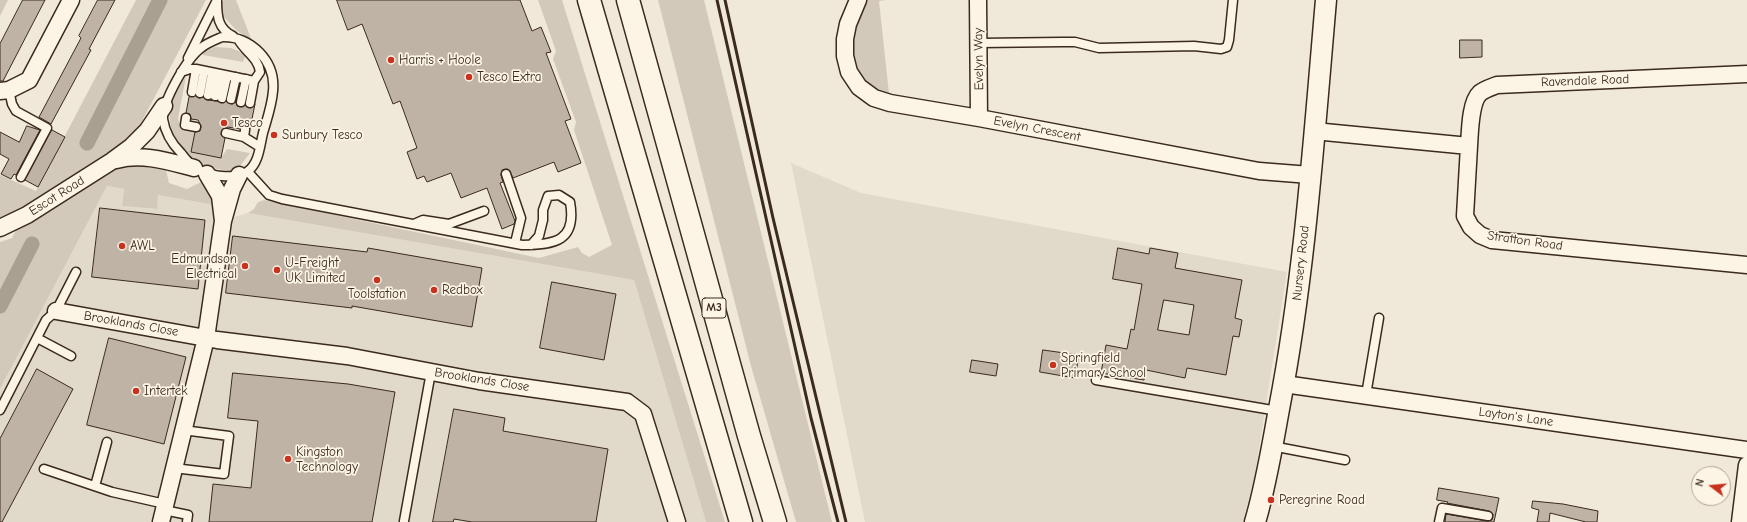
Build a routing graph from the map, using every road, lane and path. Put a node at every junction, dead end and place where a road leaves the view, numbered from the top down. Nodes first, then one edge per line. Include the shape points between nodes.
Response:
1 (71, 0) edge
2 (217, 0) edge
3 (589, 0) edge
4 (628, 0) edge
5 (640, 0) edge
6 (858, 0) edge
7 (978, 0) edge
8 (1232, 0) edge
9 (1326, 0) edge
10 (236, 38) junction
11 (979, 43) junction
12 (183, 69) junction
13 (212, 73) junction
14 (1747, 74) edge
15 (236, 77) junction
16 (246, 79) junction
17 (254, 81) junction
18 (5, 91) edge
19 (208, 95) junction
20 (231, 100) dead end
21 (241, 102) dead end
22 (250, 103) dead end
23 (164, 106) junction
24 (979, 118) junction
25 (1314, 131) junction
26 (232, 132) dead end
27 (666, 137) junction
28 (1469, 146) junction
29 (260, 147) junction
30 (112, 161) junction
31 (200, 171) junction
32 (243, 173) junction
33 (506, 174) dead end
34 (1310, 175) junction
35 (21, 177) dead end
36 (484, 211) dead end
37 (223, 221) junction
38 (413, 224) junction
39 (0, 228) edge
40 (515, 243) junction
41 (531, 245) junction
42 (1747, 265) edge
43 (76, 272) dead end
44 (56, 311) junction
45 (1379, 318) dead end
46 (37, 338) junction
47 (206, 338) junction
48 (71, 356) dead end
49 (431, 372) junction
50 (1096, 380) dead end
51 (1284, 384) junction
52 (1366, 395) junction
53 (0, 410) edge
54 (1279, 411) junction
55 (184, 430) junction
56 (107, 442) dead end
57 (1272, 446) junction
58 (1747, 450) edge
59 (1345, 460) dead end
60 (1747, 465) edge
61 (174, 468) junction
62 (44, 469) dead end
63 (95, 486) junction
64 (163, 512) edge
65 (1488, 516) dead end
66 (404, 521) dead end
67 (187, 522) edge
68 (677, 522) edge
69 (741, 522) edge
70 (775, 522) edge
71 (1255, 522) edge
72 (1439, 522) edge
73 (1740, 522) edge

1 - 18 street via 29,80
2 - 10 lane via 217,15 221,27
2 - 12 lane
3 - 69 highway
4 - 27 highway, M3
5 - 27 highway, M3
6 - 24 street, Evelyn Crescent via 848,24 845,56 849,72 859,87 874,98 890,103
7 - 11 street, Evelyn Way
8 - 11 lane via 1229,40 1227,47 1221,49 1194,46 1099,48 1075,42
9 - 25 street, Nursery Road
10 - 12 lane via 222,37 200,48
10 - 17 lane via 259,64 260,72
10 - 29 lane via 247,42 259,52 267,61 272,74 273,91
11 - 24 street, Evelyn Way
12 - 13 lane
12 - 23 lane
13 - 15 lane
13 - 19 lane
13 - 19 lane
13 - 19 lane
14 - 28 street, Ravendale Road via 1497,86 1485,90 1476,98
15 - 16 lane
15 - 20 lane
16 - 17 lane
16 - 21 lane
17 - 22 lane
18 - 35 lane via 16,111 47,128
23 - 30 street, Escot Road via 147,131
23 - 31 lane via 163,118 171,143
24 - 34 street, Evelyn Crescent via 1259,171
25 - 28 street
25 - 34 street, Nursery Road
26 - 29 lane via 244,134
27 - 70 highway, M3
28 - 42 street, Stratton Road via 1465,216 1471,227 1480,235 1492,240
29 - 32 lane via 256,162
30 - 31 street, Escot Road via 129,156 149,157
30 - 39 street, Escot Road via 27,215
31 - 32 lane via 226,176
31 - 37 street via 220,196
32 - 37 street via 232,190
32 - 38 lane via 269,195 282,199
33 - 40 lane via 521,218
34 - 51 street, Nursery Road via 1300,278
36 - 38 lane via 449,224 424,220
37 - 47 street
38 - 40 lane
40 - 41 lane
41 - 41 lane via 557,242 569,230 572,216 570,202 559,195 548,196 539,236
43 - 44 lane
44 - 46 lane via 46,320
44 - 47 street, Brooklands Close
45 - 52 lane
46 - 48 lane
46 - 53 lane
47 - 49 street, Brooklands Close via 346,356
47 - 55 street
49 - 66 lane
49 - 68 street, Brooklands Close via 627,402 643,414
50 - 54 lane
51 - 52 street, Layton's Lane
51 - 54 street, Nursery Road
52 - 58 street, Layton's Lane
54 - 57 street, Nursery Road
55 - 61 street
55 - 61 lane via 229,436 224,474
56 - 63 lane
57 - 59 lane
57 - 71 street, Nursery Road
60 - 73 street
61 - 64 street
62 - 63 lane
63 - 64 lane
64 - 67 lane via 188,515
65 - 72 lane via 1442,508

